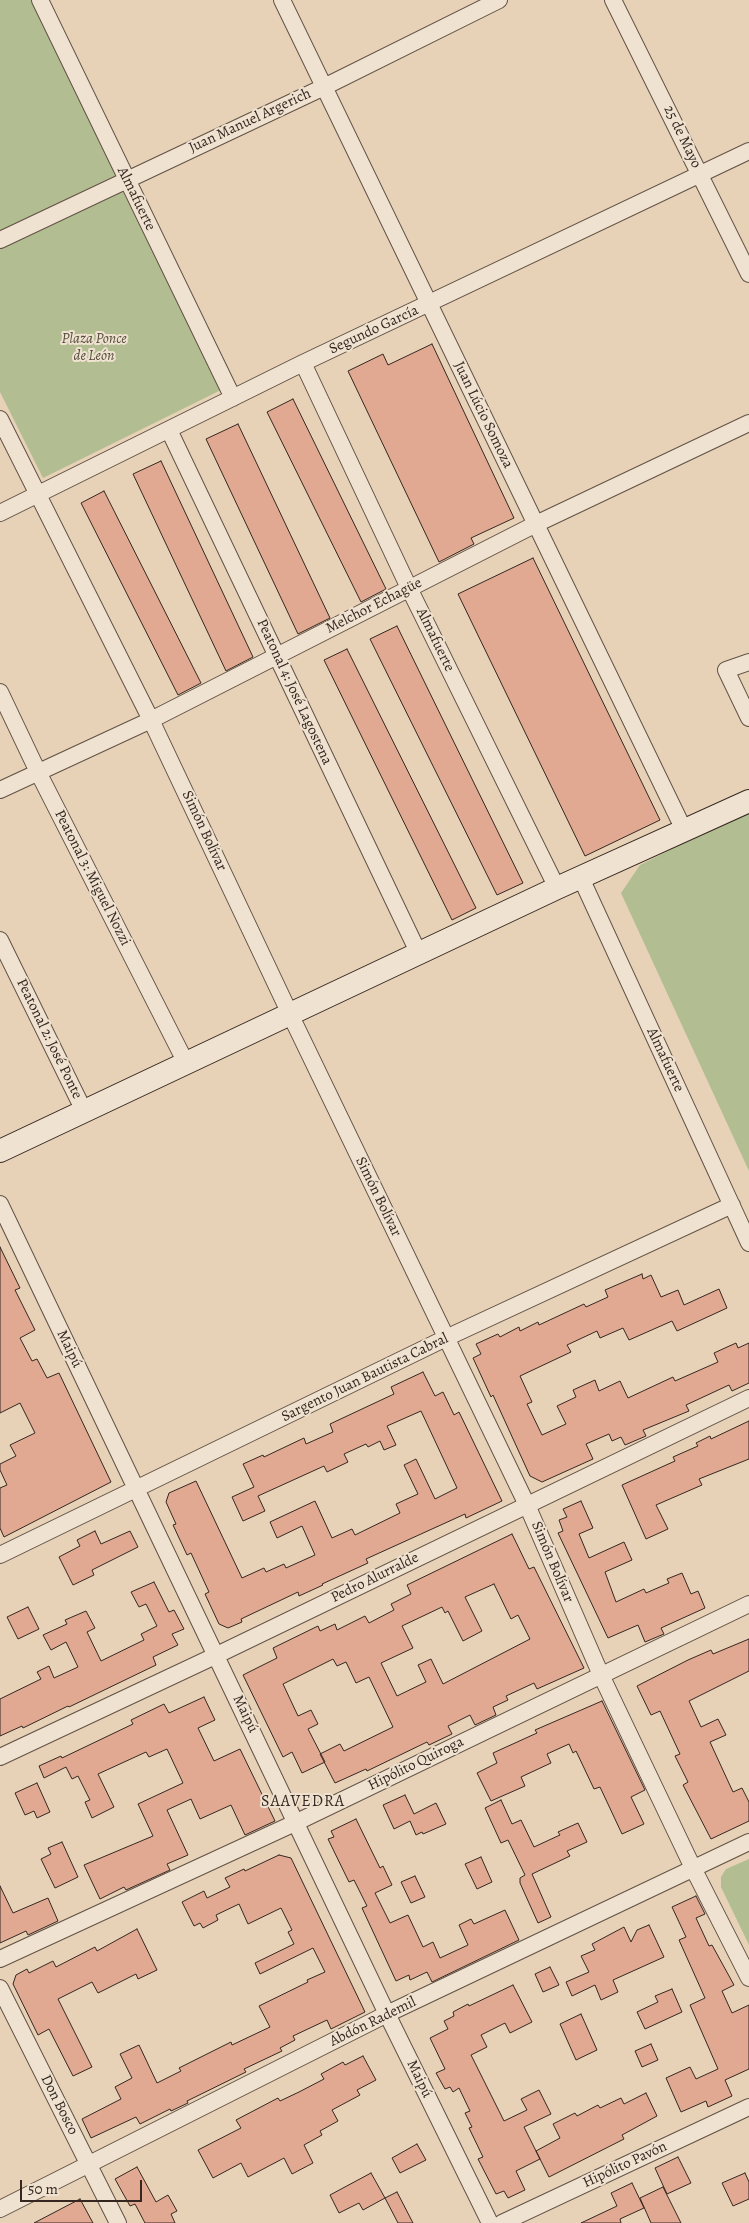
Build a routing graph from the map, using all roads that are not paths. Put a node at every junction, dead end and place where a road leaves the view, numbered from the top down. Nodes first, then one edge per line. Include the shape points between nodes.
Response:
1 (40, 0) edge
2 (282, 0) edge
3 (499, 0) edge
4 (614, 0) edge
5 (324, 87) junction
6 (749, 151) edge
7 (700, 174) junction
8 (126, 178) junction
9 (0, 240) edge
10 (749, 274) edge
11 (430, 304) junction
12 (303, 363) junction
13 (233, 398) junction
14 (0, 419) edge
15 (749, 423) edge
16 (169, 430) junction
17 (37, 495) junction
18 (0, 513) edge
19 (536, 524) junction
20 (409, 588) junction
21 (278, 656) junction
22 (749, 662) edge
23 (0, 692) edge
24 (749, 718) edge
25 (151, 720) junction
26 (38, 772) junction
27 (0, 790) edge
28 (749, 801) edge
29 (684, 830) junction
30 (581, 878) junction
31 (558, 888) junction
32 (0, 940) edge
33 (419, 954) junction
34 (290, 1014) junction
35 (186, 1063) junction
36 (84, 1111) junction
37 (0, 1151) edge
38 (0, 1204) edge
39 (732, 1205) junction
40 (749, 1242) edge
41 (446, 1338) junction
42 (749, 1398) edge
43 (137, 1489) junction
44 (527, 1505) junction
45 (0, 1555) edge
46 (749, 1604) edge
47 (216, 1655) junction
48 (601, 1675) junction
49 (0, 1756) edge
50 (296, 1822) junction
51 (749, 1842) edge
52 (693, 1868) junction
53 (0, 1959) edge
54 (749, 1978) edge
55 (0, 1988) edge
56 (387, 2014) junction
57 (749, 2107) edge
58 (89, 2164) junction
59 (0, 2209) edge
60 (118, 2223) edge
61 (490, 2223) edge
62 (502, 2223) edge

1 - 8 street, Almafuerte
2 - 5 street, Juan Lúcio Somoza
3 - 5 street, Juan Manuel Argerich
4 - 7 street, 25 de Mayo
5 - 8 street, Juan Manuel Argerich
5 - 11 street, Juan Lúcio Somoza
6 - 7 street, Segundo García
7 - 10 street, 25 de Mayo
7 - 11 street, Segundo García
8 - 9 street, Juan Manuel Argerich
8 - 13 street, Almafuerte
11 - 12 street, Segundo García
11 - 19 street, Juan Lúcio Somoza
12 - 13 street, Segundo García
12 - 20 street, Almafuerte
13 - 16 street, Segundo García
14 - 17 street, Simón Bolívar
15 - 19 street, Melchor Echagüe
16 - 17 street, Segundo García
16 - 21 street, Peatonal 4: José Lagostena
17 - 18 street, Segundo García
17 - 25 street, Simón Bolívar
19 - 20 street, Melchor Echagüe
19 - 29 street, Juan Lúcio Somoza
20 - 21 street, Melchor Echagüe
20 - 31 street, Almafuerte
21 - 25 street, Melchor Echagüe
21 - 33 street, Peatonal 4: José Lagostena
22 - 24 street via 726,670
23 - 26 street, Peatonal 3: Miguel Nozzi
25 - 26 street, Melchor Echagüe
25 - 34 street, Simón Bolívar
26 - 27 street, Melchor Echagüe
26 - 35 street, Peatonal 3: Miguel Nozzi
28 - 29 main road
29 - 30 main road
30 - 31 main road
30 - 39 street, Almafuerte
31 - 33 main road
32 - 36 street, Peatonal 2: José Ponte
33 - 34 main road
34 - 35 main road
34 - 41 street, Simón Bolívar
35 - 36 main road
36 - 37 main road
38 - 43 street, Maipú
39 - 40 street, Almafuerte
39 - 41 street, Sargento Juan Bautista Cabral
41 - 43 street, Sargento Juan Bautista Cabral
41 - 44 street, Simón Bolívar
42 - 44 street, Pedro Alurralde
43 - 45 street, Sargento Juan Bautista Cabral
43 - 47 street, Maipú
44 - 47 street, Pedro Alurralde
44 - 48 street, Simón Bolívar
46 - 48 street, Hipólito Quiroga
47 - 49 street, Pedro Alurralde
47 - 50 street, Maipú
48 - 50 street, Hipólito Quiroga
48 - 52 street, Simón Bolívar
50 - 53 street, Hipólito Quiroga
50 - 56 street, Maipú
51 - 52 street, Abdón Rademil
52 - 54 street, Simón Bolívar
52 - 56 street, Abdón Rademil
55 - 58 street, Don Bosco
56 - 58 street, Abdón Rademil
56 - 61 street, Maipú
57 - 62 street, Hipólito Pavón
58 - 59 street, Abdón Rademil
58 - 60 street, Don Bosco

